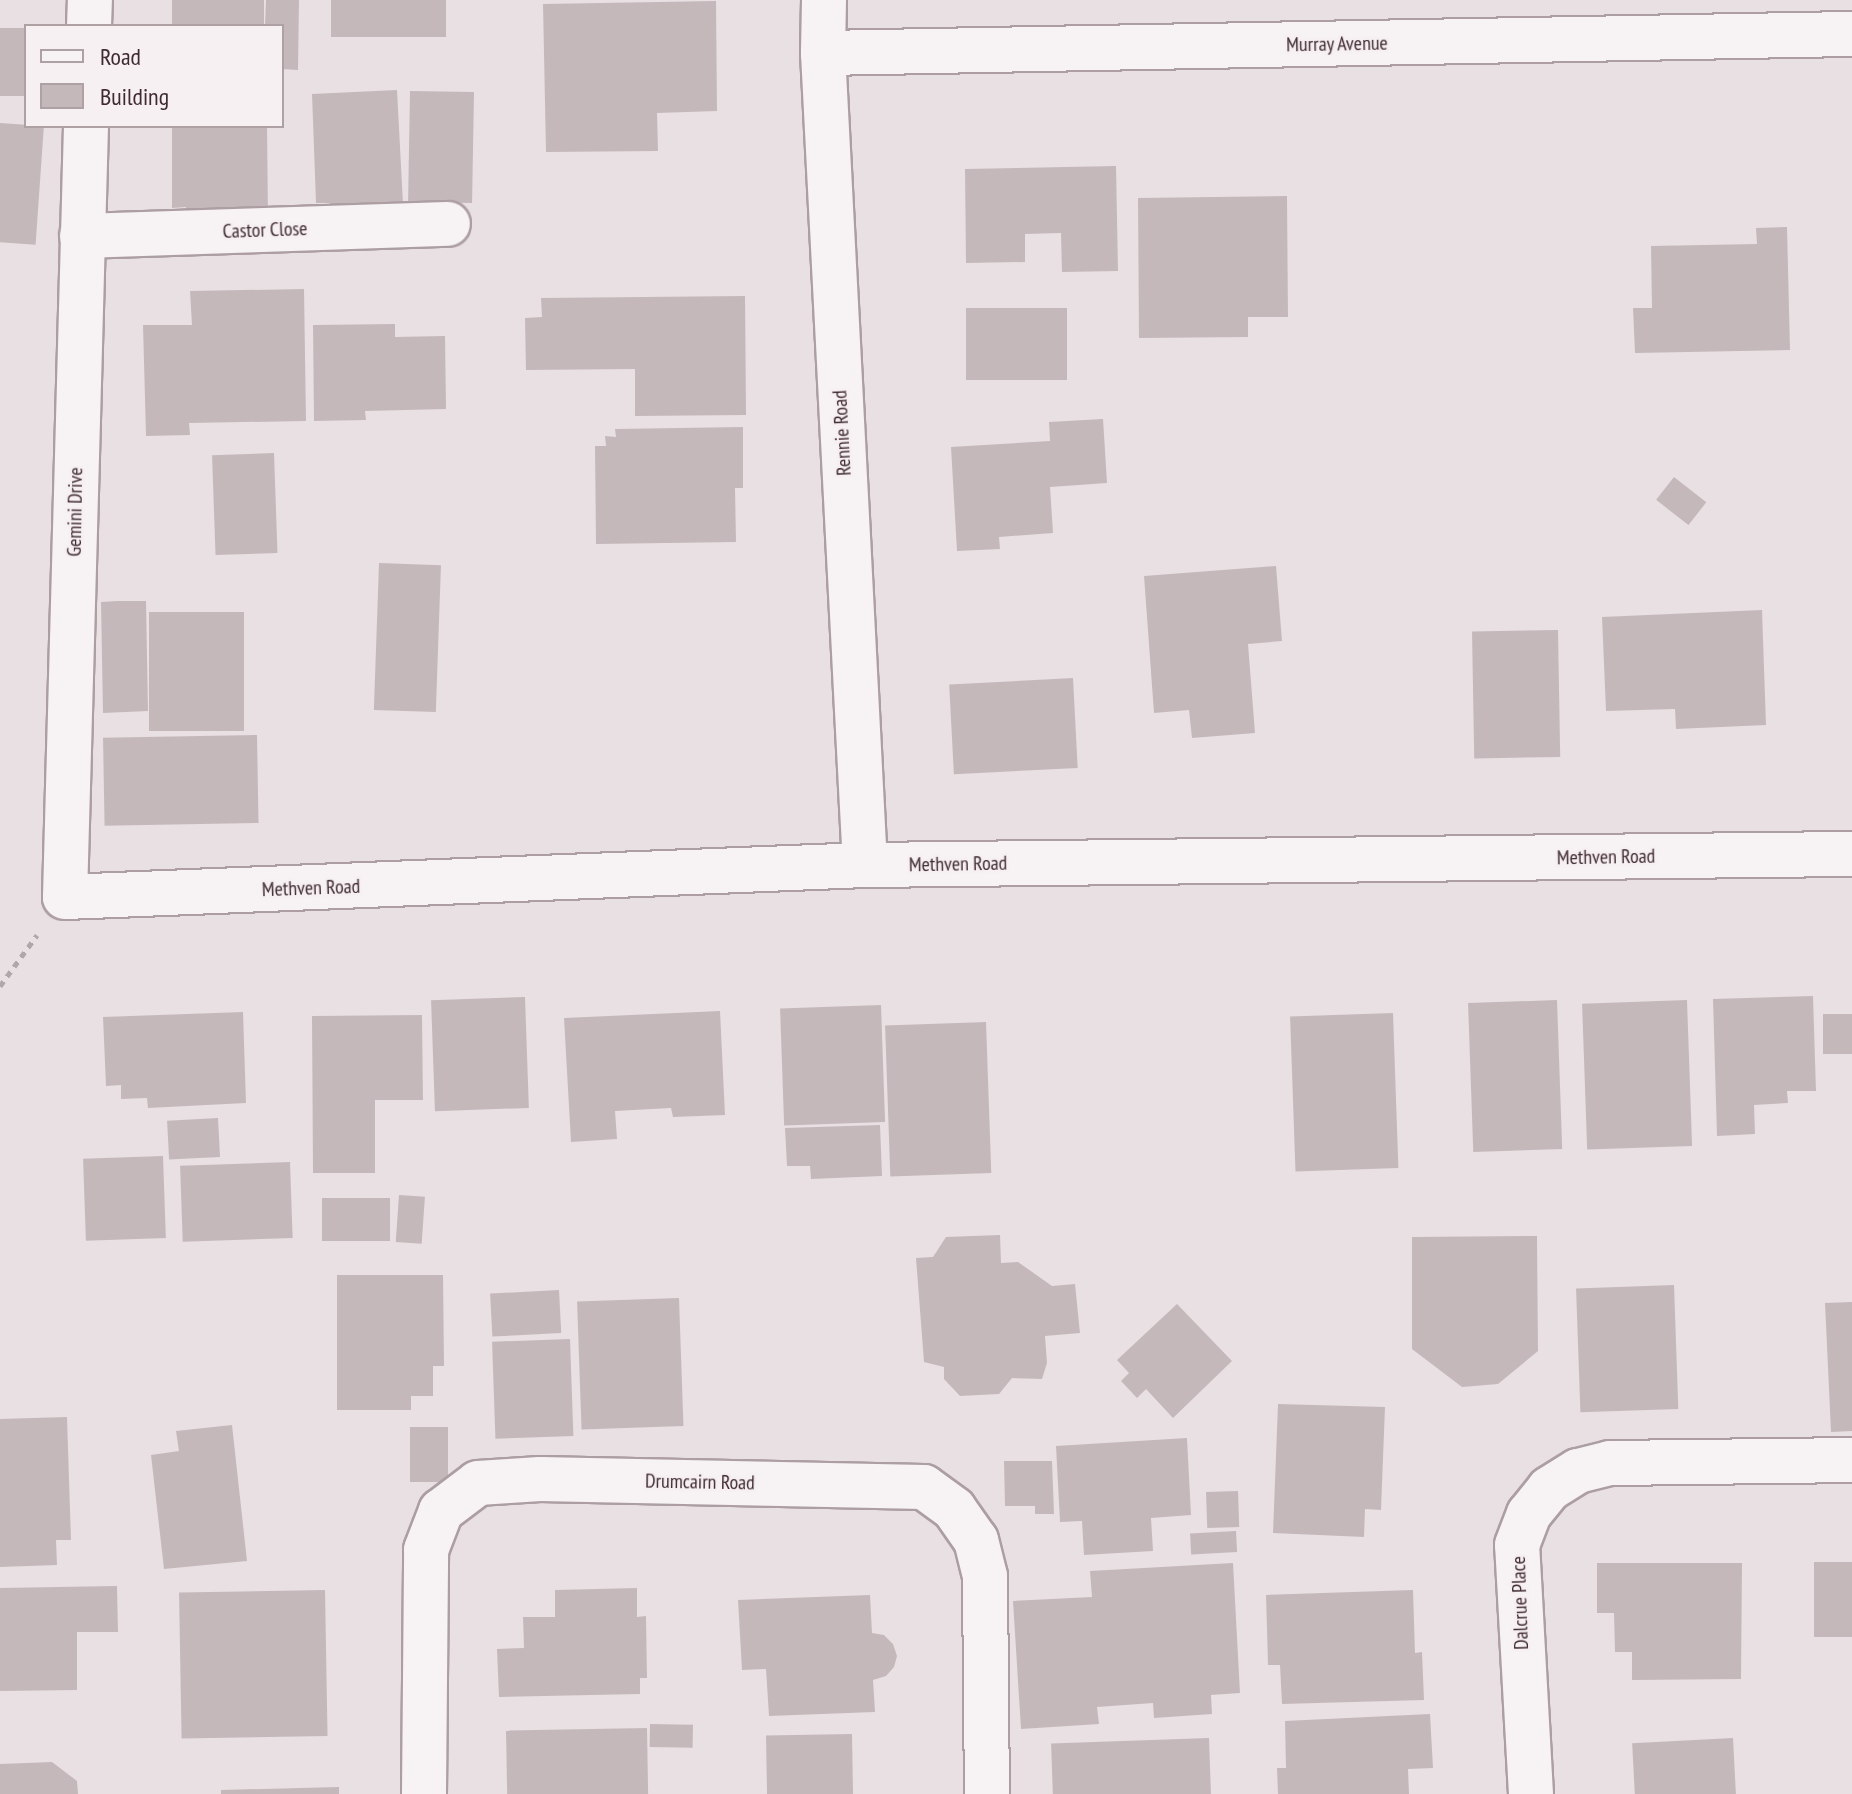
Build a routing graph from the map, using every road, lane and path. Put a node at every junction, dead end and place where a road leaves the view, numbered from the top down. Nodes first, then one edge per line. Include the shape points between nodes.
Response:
1 (90, 0) edge
2 (824, 0) edge
3 (89, 24) edge
4 (1852, 34) edge
5 (823, 53) junction
6 (86, 128) edge
7 (448, 224) dead end
8 (82, 236) junction
9 (1852, 854) edge
10 (865, 865) junction
11 (65, 897) junction
12 (0, 986) edge
13 (1852, 1460) edge
14 (424, 1794) edge
15 (987, 1794) edge
16 (1531, 1794) edge

1 - 3 street
2 - 5 street, Rennie Road
4 - 5 street, Murray Avenue
5 - 10 street, Rennie Road
6 - 8 street, Gemini Drive
7 - 8 street, Castor Close
8 - 11 street, Gemini Drive
9 - 10 street, Methven Road
10 - 11 street, Methven Road
11 - 12 path
13 - 16 street, Dalcrue Place via 1610,1463 1578,1471 1549,1489 1529,1514 1517,1545
14 - 15 street, Drumcairn Road via 426,1550 441,1511 478,1483 540,1479 924,1487 962,1519 976,1540 985,1576

